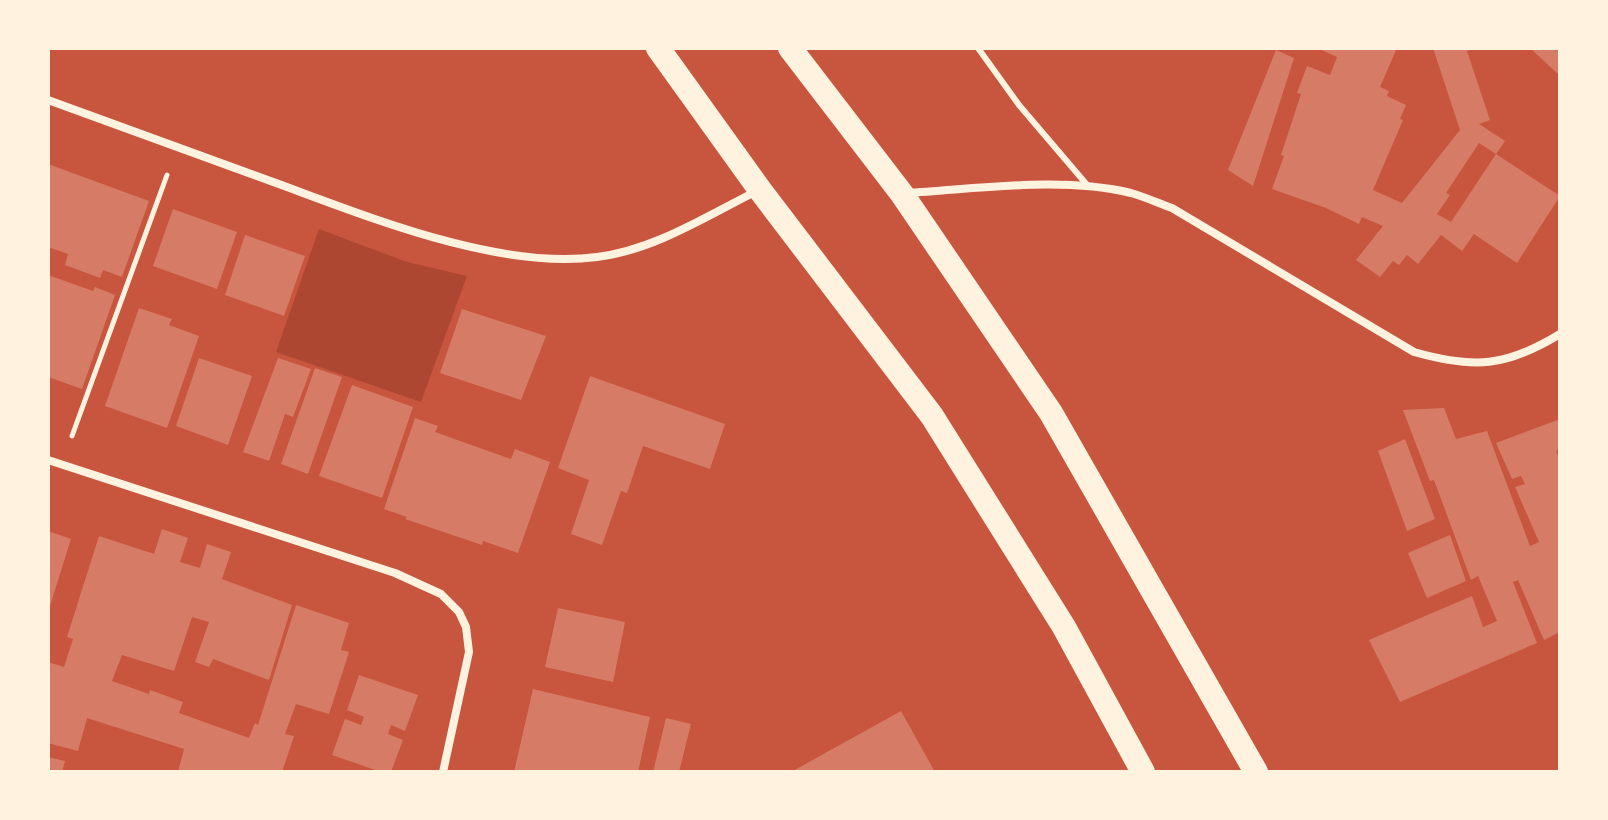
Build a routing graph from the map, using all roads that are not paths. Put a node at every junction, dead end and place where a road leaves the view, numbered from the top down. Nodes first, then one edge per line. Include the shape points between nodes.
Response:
1 (658, 48) edge
2 (790, 48) edge
3 (978, 48) edge
4 (48, 100) edge
5 (1088, 186) junction
6 (760, 190) junction
7 (902, 194) junction
8 (1560, 334) edge
9 (48, 460) edge
10 (443, 772) edge
11 (1143, 772) edge
12 (1256, 772) edge

1 - 6 highway
2 - 7 highway
3 - 5 lane
4 - 6 street via 422,234 545,259 598,257 647,245
5 - 7 street
5 - 8 street via 1131,193 1172,208 1414,352 1449,362 1481,363 1510,359
6 - 11 highway via 932,416 1064,627
7 - 12 highway via 1051,413
9 - 10 street via 395,573 441,594 459,612 469,652

